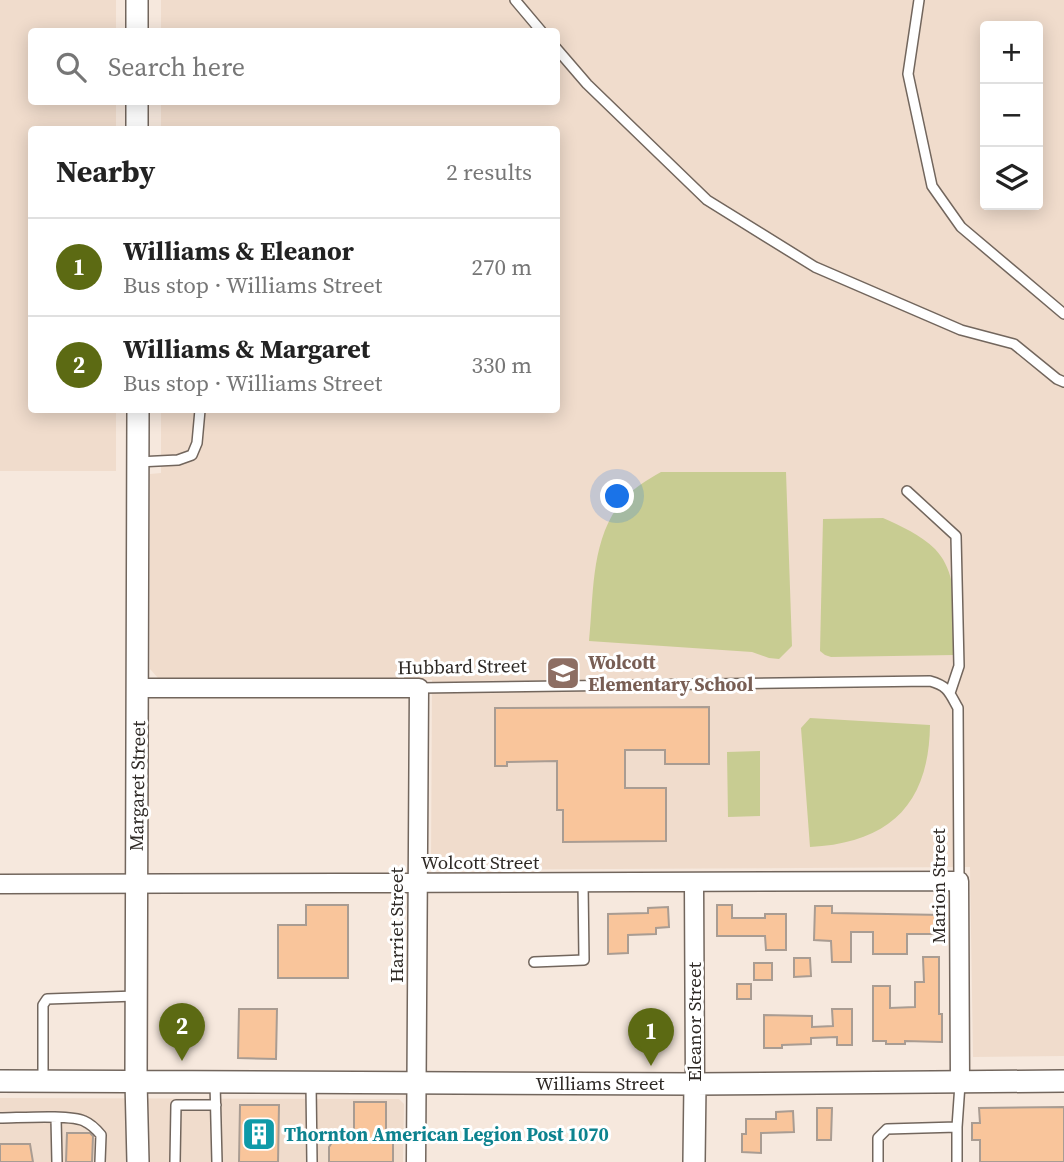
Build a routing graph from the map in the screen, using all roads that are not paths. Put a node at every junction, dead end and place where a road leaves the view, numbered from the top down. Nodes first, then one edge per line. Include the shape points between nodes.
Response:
1 (137, 0) edge
2 (515, 0) edge
3 (919, 0) edge
4 (137, 28) edge
5 (539, 28) edge
6 (560, 53) edge
7 (137, 105) edge
8 (137, 126) edge
9 (1064, 314) edge
10 (1064, 382) edge
11 (138, 413) edge
12 (200, 413) edge
13 (138, 462) junction
14 (907, 491) dead end
15 (138, 688) junction
16 (419, 688) junction
17 (950, 693) junction
18 (959, 881) junction
19 (418, 883) junction
20 (583, 883) junction
21 (694, 883) junction
22 (0, 884) edge
23 (136, 884) junction
24 (534, 962) dead end
25 (136, 996) junction
26 (0, 1082) edge
27 (43, 1082) junction
28 (136, 1082) junction
29 (215, 1082) junction
30 (311, 1082) junction
31 (960, 1082) junction
32 (1064, 1082) edge
33 (416, 1083) junction
34 (695, 1084) junction
35 (216, 1105) junction
36 (0, 1118) edge
37 (56, 1118) junction
38 (957, 1128) junction
39 (57, 1162) edge
40 (100, 1162) edge
41 (138, 1162) edge
42 (175, 1162) edge
43 (216, 1162) edge
44 (312, 1162) edge
45 (415, 1162) edge
46 (694, 1162) edge
47 (878, 1162) edge
48 (957, 1162) edge

1 - 4 street
2 - 5 lane
3 - 9 lane via 908,74 932,186 961,227
6 - 10 lane via 707,200 815,267 961,330 1014,344
7 - 8 street
11 - 13 street, Margaret Street
12 - 13 lane via 192,455
13 - 15 street, Margaret Street
14 - 17 lane via 956,536 959,666
15 - 16 street, Hubbard Street
15 - 23 street, Margaret Street
16 - 17 lane, Hubbard Street via 930,681
16 - 19 street, Harriet Street
17 - 18 lane, Marion Street via 958,708
18 - 21 street, Wolcott Street
18 - 31 street, Marion Street
19 - 20 street, Wolcott Street
19 - 23 street, Wolcott Street
19 - 33 street, Harriet Street
20 - 21 street, Wolcott Street
20 - 24 lane via 584,960
21 - 34 street, Eleanor Street
22 - 23 street, Wolcott Street
23 - 25 street, Margaret Street
25 - 27 lane via 47,999 43,1005
25 - 28 street, Margaret Street
26 - 27 street, Williams Street
27 - 28 street, Williams Street
28 - 29 street, Williams Street
28 - 41 street, Margaret Street
29 - 30 street, Williams Street
29 - 35 lane
30 - 33 street, Williams Street
30 - 44 lane
31 - 32 street, Williams Street
31 - 34 street, Williams Street
31 - 38 lane
33 - 34 street, Williams Street
33 - 45 street, Harriet Street
34 - 46 street, Eleanor Street
35 - 42 lane via 176,1105
35 - 43 lane
36 - 37 lane
37 - 39 lane
37 - 40 lane via 81,1119 93,1126 101,1135
38 - 47 lane via 887,1129 878,1138
38 - 48 lane

